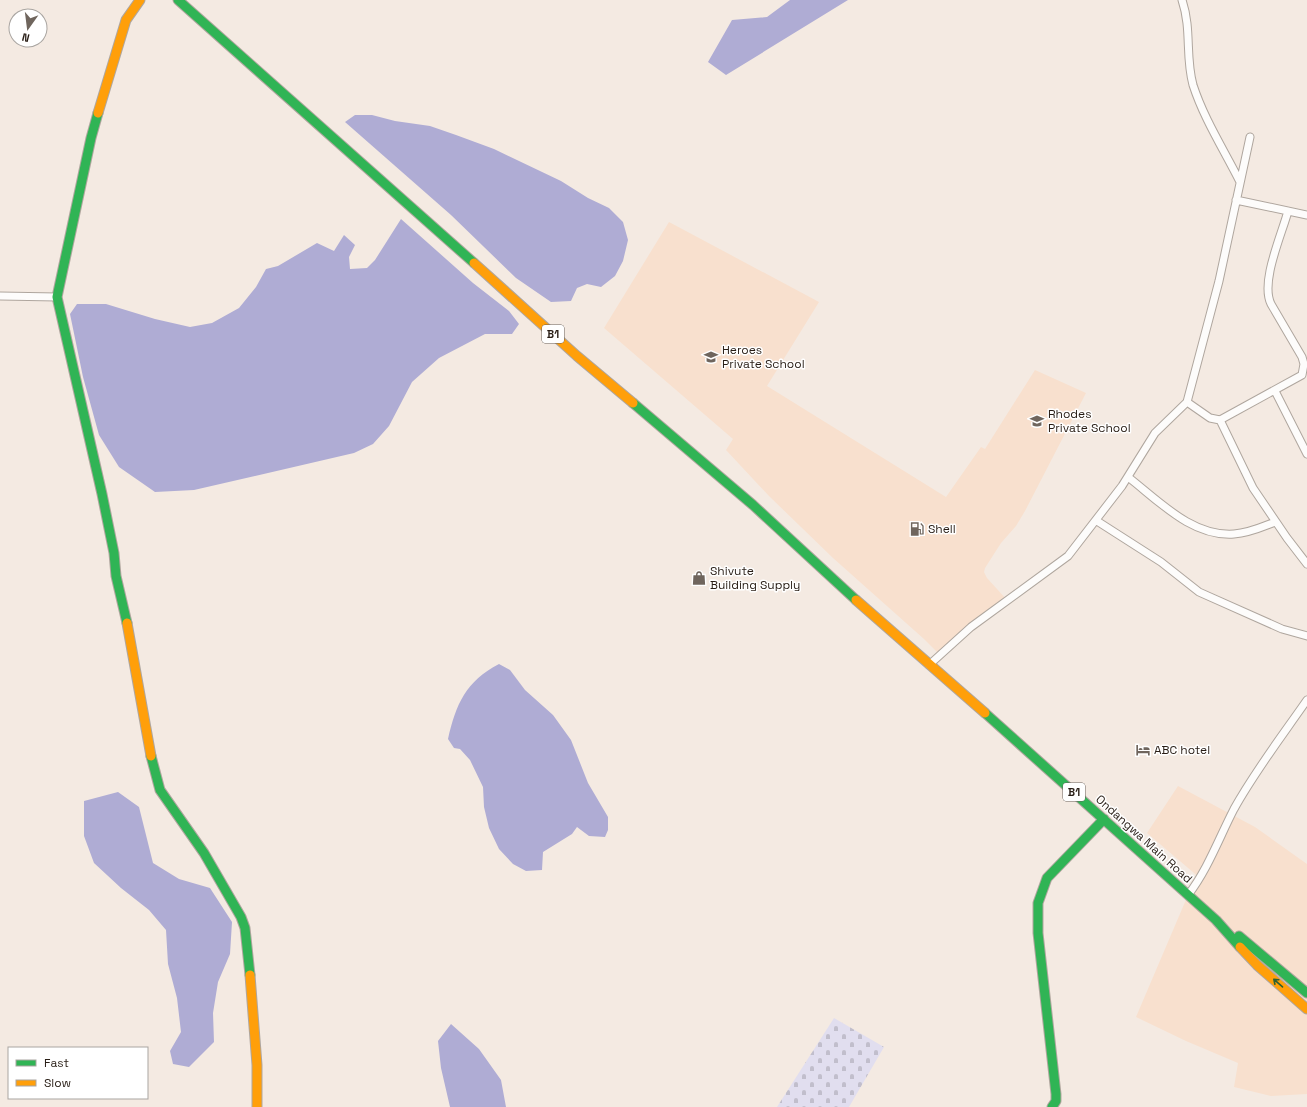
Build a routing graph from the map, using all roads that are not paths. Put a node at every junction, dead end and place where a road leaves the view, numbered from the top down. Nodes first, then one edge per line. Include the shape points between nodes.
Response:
1 (140, 0) edge
2 (178, 0) edge
3 (1182, 0) edge
4 (1250, 138) dead end
5 (1240, 182) junction
6 (1236, 200) junction
7 (1288, 211) junction
8 (1307, 215) edge
9 (0, 296) edge
10 (57, 297) junction
11 (1275, 391) junction
12 (1187, 402) junction
13 (1220, 420) junction
14 (1307, 454) edge
15 (1128, 477) junction
16 (1097, 521) junction
17 (1275, 522) junction
18 (1307, 564) edge
19 (1307, 636) edge
20 (929, 665) junction
21 (1307, 700) edge
22 (1104, 819) junction
23 (1188, 895) junction
24 (1216, 920) junction
25 (1307, 993) edge
26 (1307, 1009) edge
27 (256, 1107) edge
28 (1052, 1107) edge

1 - 10 main road via 126,20 94,127
2 - 20 main road, B1 via 338,140 577,356 753,505
3 - 5 street via 1189,24 1190,69 1194,85
4 - 5 street
5 - 6 street
6 - 7 street
6 - 12 street via 1220,281
7 - 8 street
7 - 11 street via 1272,264 1267,295 1302,357 1304,370 1299,378
9 - 10 street
10 - 27 main road via 102,494 154,770 160,790 204,853 246,928 257,1066
11 - 13 street
11 - 14 street
12 - 13 street via 1210,418
12 - 15 street via 1155,433
13 - 17 street via 1241,465
15 - 16 street
15 - 17 street via 1188,523 1208,531 1218,534 1243,533
16 - 19 street via 1161,562 1199,592 1282,629
16 - 20 street via 1063,561 971,627
17 - 18 street
20 - 22 main road, Ondangwa Main Road / B1
21 - 23 street via 1234,808 1201,879
22 - 23 main road, Ondangwa Main Road / B1
22 - 28 main road via 1047,878 1038,903 1038,933 1056,1094 1056,1101
23 - 24 main road, Ondangwa Main Road / B1
24 - 25 main road, Ondangwa Main Road / B1
26 -> 24 main road, Ondangwa Main Road / B1 via 1257,965

